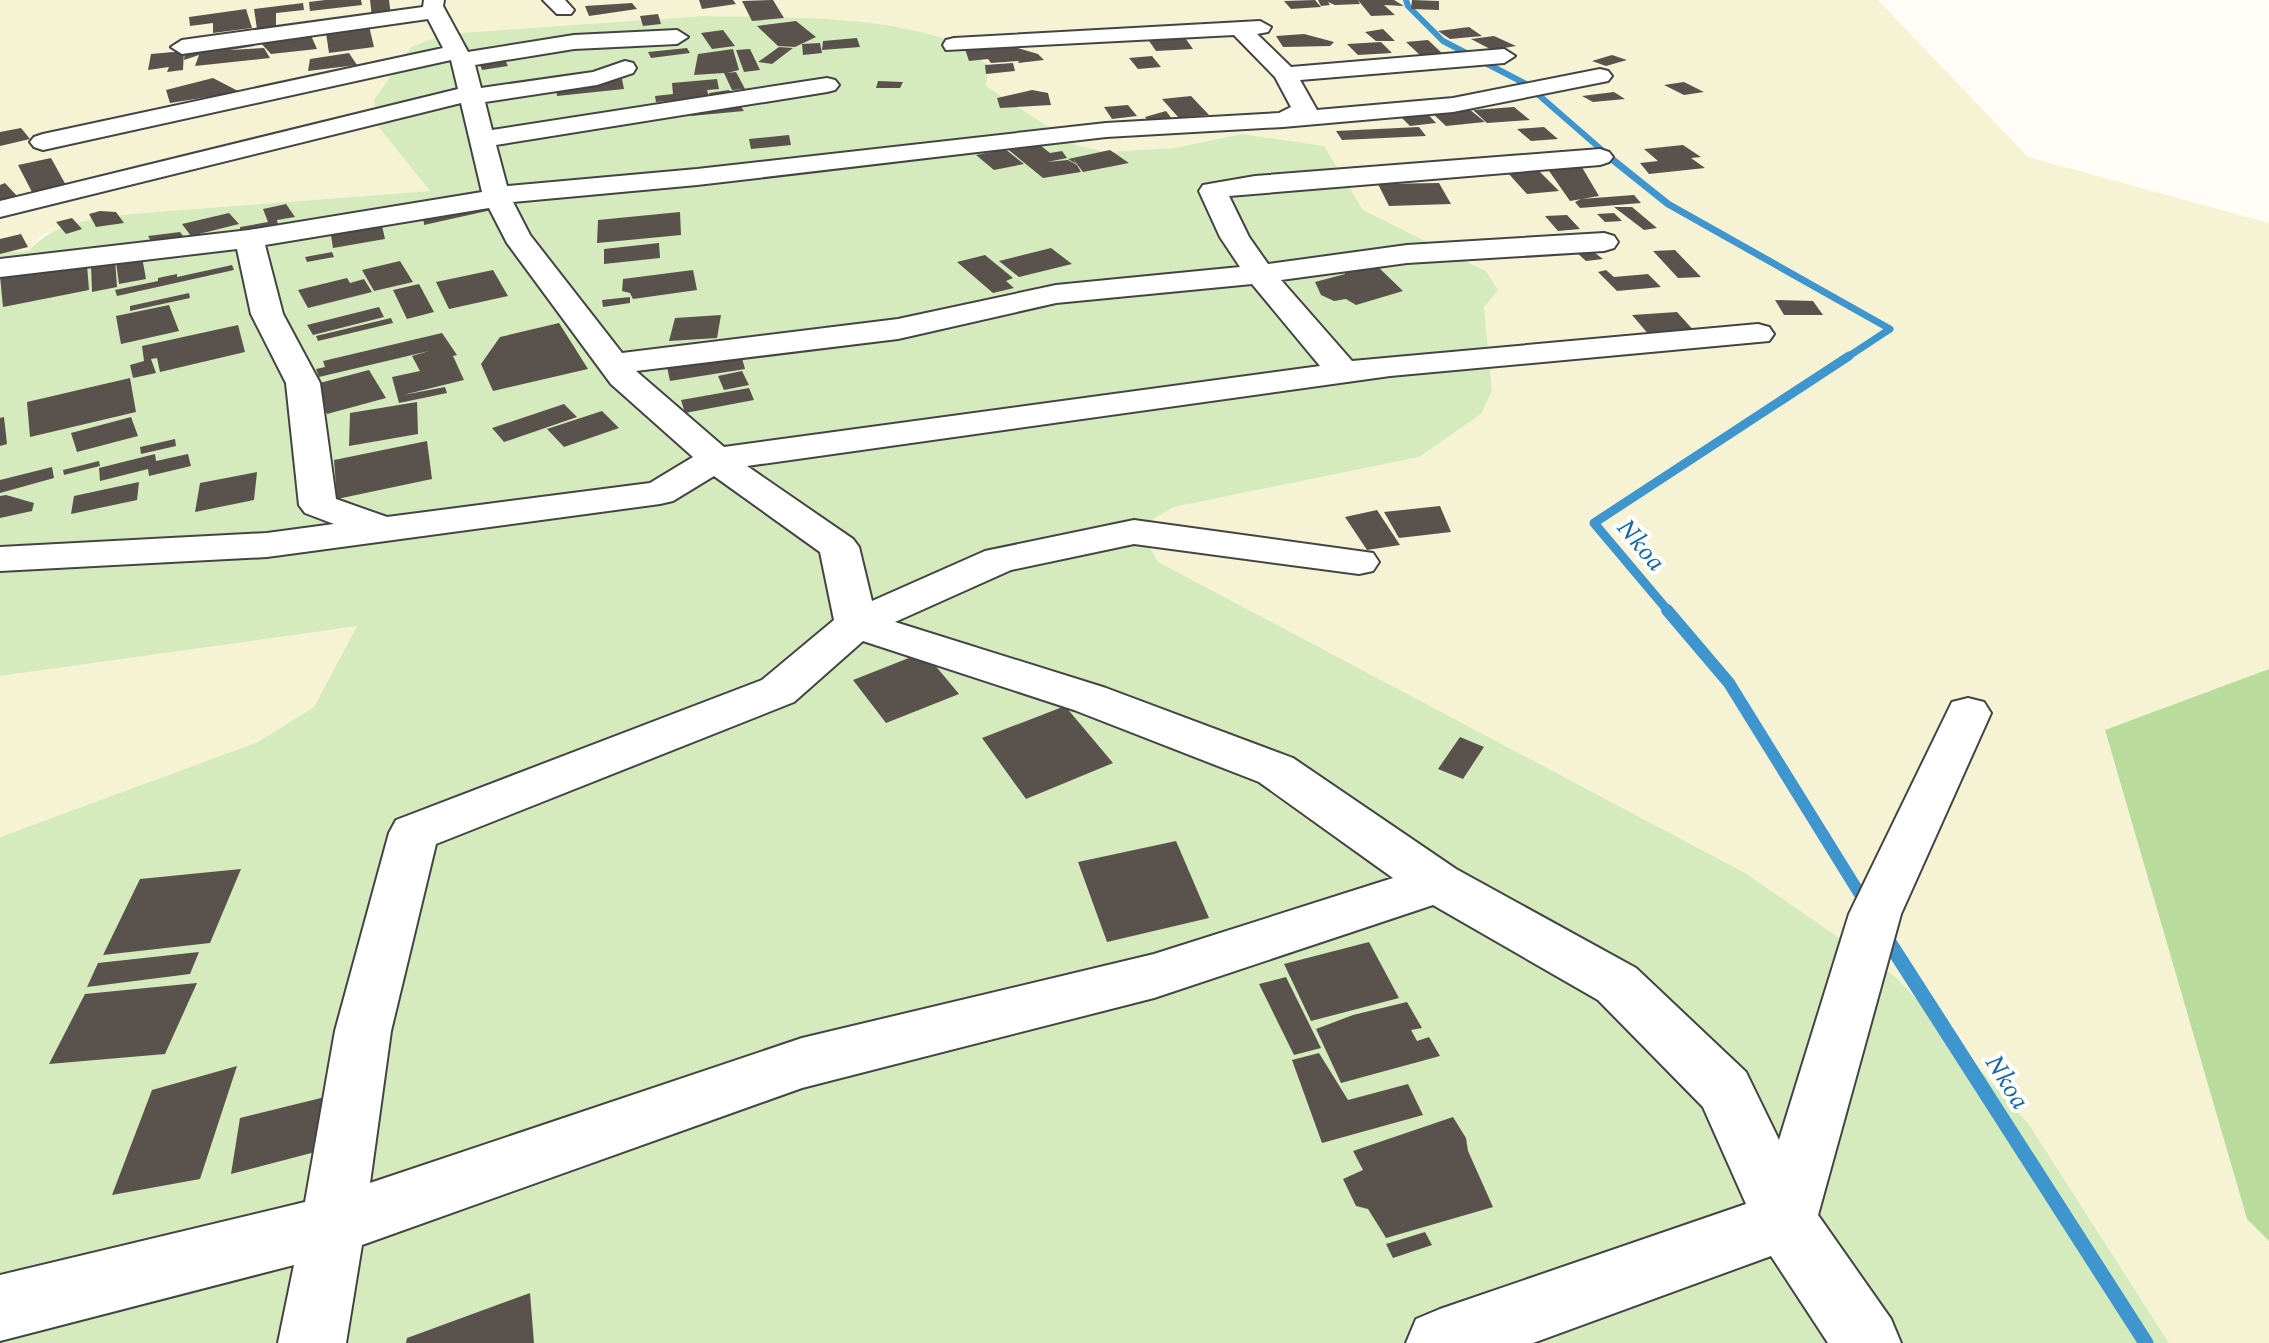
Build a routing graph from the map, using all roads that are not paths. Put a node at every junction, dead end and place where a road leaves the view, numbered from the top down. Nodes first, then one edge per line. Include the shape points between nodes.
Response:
1 (435, 6) edge
2 (677, 37) dead end
3 (954, 45) dead end
4 (182, 47) dead end
5 (459, 56) junction
6 (1504, 56) dead end
7 (625, 68) dead end
8 (1285, 74) junction
9 (1600, 76) dead end
10 (827, 85) dead end
11 (471, 95) junction
12 (1283, 120) junction
13 (483, 139) junction
14 (43, 142) dead end
15 (1600, 157) dead end
16 (497, 197) junction
17 (0, 209) edge
18 (249, 239) junction
19 (1604, 242) dead end
20 (0, 268) edge
21 (1262, 274) junction
22 (1758, 334) dead end
23 (613, 364) junction
24 (1343, 372) junction
25 (716, 459) junction
26 (385, 530) junction
27 (0, 559) edge
28 (1359, 562) dead end
29 (856, 624) junction
30 (1968, 713) dead end
31 (1438, 883) junction
32 (1785, 1221) junction
33 (331, 1226) junction
34 (0, 1308) edge
35 (312, 1343) edge
36 (1440, 1343) edge
37 (1867, 1343) edge

1 - 4 street
1 - 5 street
2 - 5 street
3 - 8 street via 1250,28
5 - 11 street
5 - 14 street via 235,98
6 - 8 street
7 - 11 street via 597,78
8 - 12 street via 1305,110
9 - 12 street via 1453,105
10 - 13 street
11 - 13 street
11 - 17 street
12 - 16 street via 1106,130
13 - 16 street
15 - 21 street via 1213,191 1218,211
16 - 18 street
16 - 23 street via 517,237
18 - 20 street
18 - 26 street via 267,314 303,383 318,505
19 - 21 street via 1407,254
21 - 23 street via 1056,294 898,329
21 - 24 street
22 - 24 street
23 - 25 street
24 - 25 street
25 - 26 street via 660,493
25 - 29 street via 839,547
26 - 27 street via 267,545
28 - 29 street via 1134,532 999,560
29 - 31 street via 1090,699 1276,770
29 - 33 street via 778,691 414,833 363,1031
30 - 32 street via 1875,914
31 - 32 street via 1617,984 1725,1090
31 - 33 street via 1154,976 802,1063
32 - 36 street
32 - 37 street
33 - 34 street
33 - 35 street

